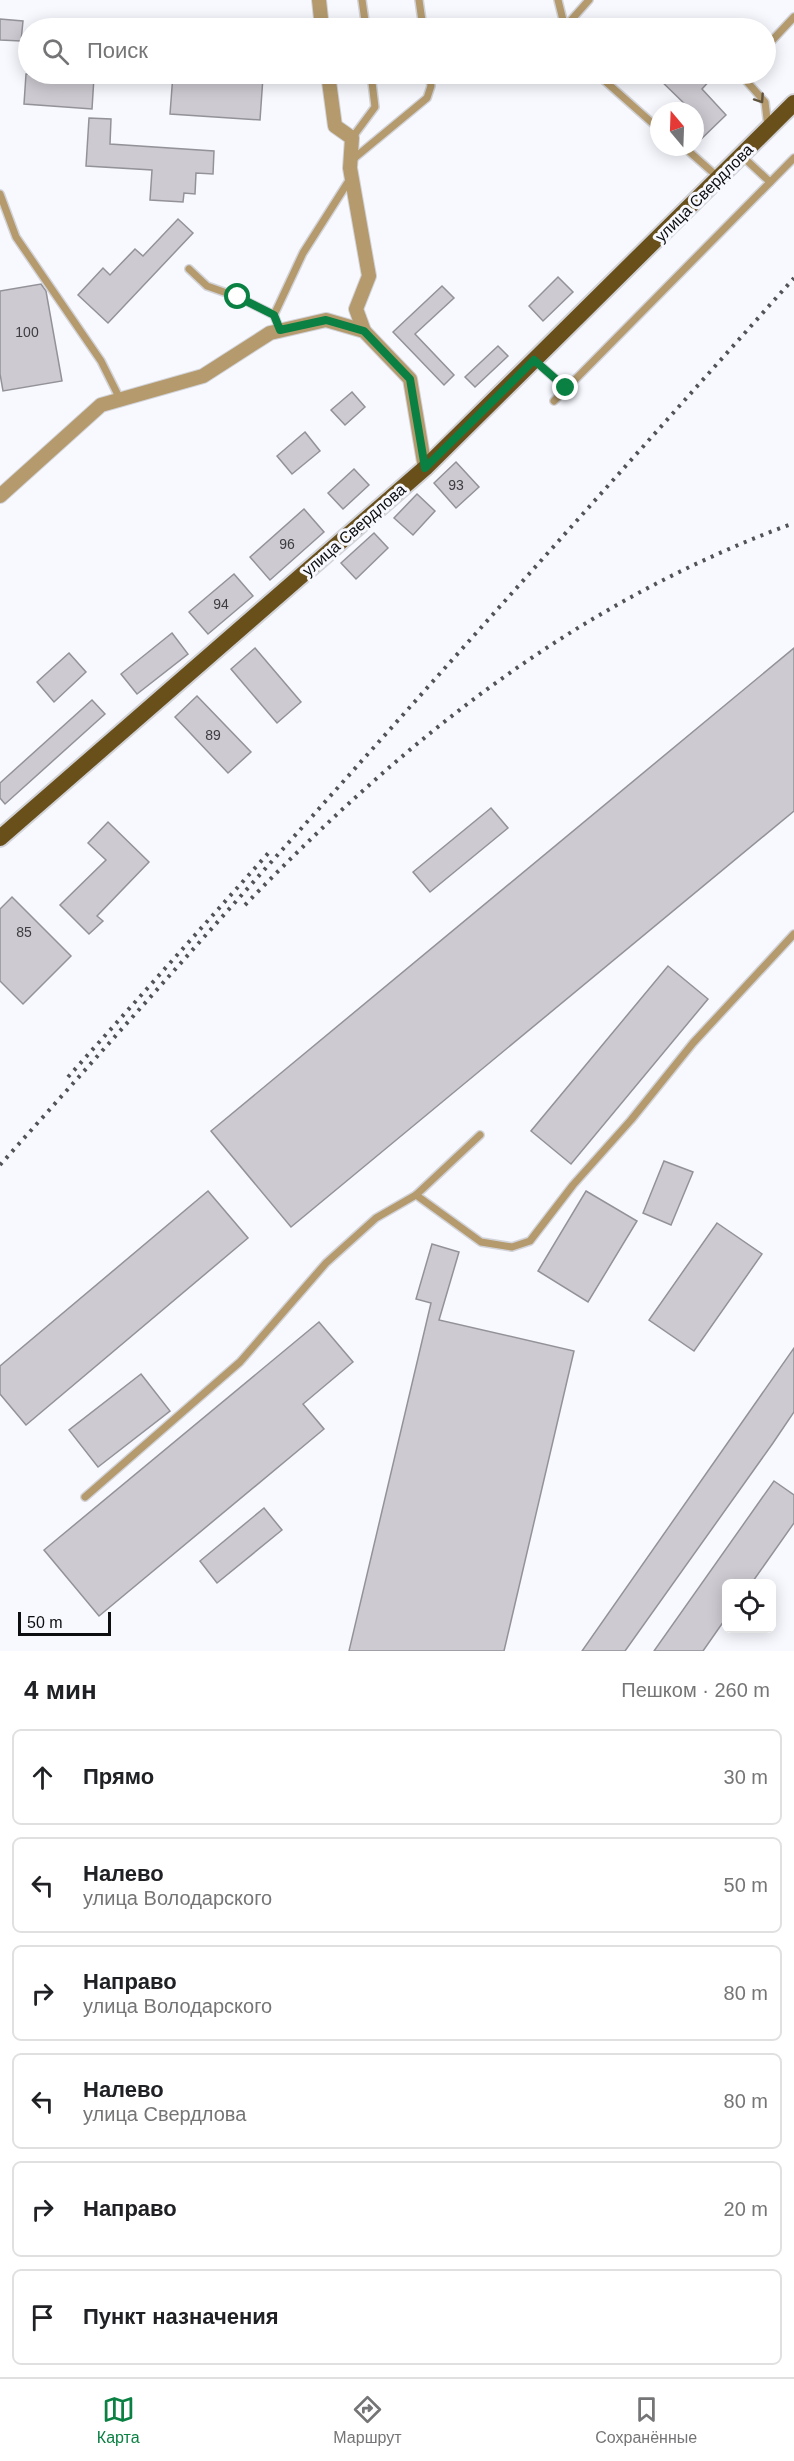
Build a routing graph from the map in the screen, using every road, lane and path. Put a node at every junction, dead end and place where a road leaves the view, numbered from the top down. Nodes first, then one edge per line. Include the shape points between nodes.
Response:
1 (319, 0) edge
2 (362, 0) edge
3 (418, 0) edge
4 (558, 0) edge
5 (589, 0) edge
6 (794, 17) edge
7 (321, 18) edge
8 (365, 18) edge
9 (421, 18) edge
10 (562, 18) edge
11 (574, 18) edge
12 (776, 36) edge
13 (329, 84) edge
14 (372, 84) edge
15 (431, 84) edge
16 (608, 84) edge
17 (749, 84) edge
18 (794, 103) edge
19 (650, 121) edge
20 (768, 129) junction
21 (352, 138) junction
22 (694, 156) edge
23 (742, 156) junction
24 (794, 158) edge
25 (350, 162) junction
26 (351, 177) junction
27 (719, 178) junction
28 (770, 182) junction
29 (0, 194) edge
30 (189, 269) dead end
31 (274, 315) junction
32 (280, 330) junction
33 (364, 331) junction
34 (534, 360) junction
35 (566, 388) junction
36 (120, 399) junction
37 (554, 401) dead end
38 (425, 468) junction
39 (0, 496) edge
40 (0, 838) edge
41 (794, 934) edge
42 (480, 1135) dead end
43 (416, 1195) junction
44 (85, 1497) dead end

1 - 7 street
2 - 8 lane
3 - 9 lane
4 - 10 lane
5 - 11 lane
6 - 12 lane
13 - 21 street via 335,126
14 - 21 lane via 375,107
15 - 25 lane via 427,98
16 - 19 lane
17 -> 20 lane via 765,102
18 - 20 main road, улица Свердлова
20 - 23 main road, улица Свердлова
21 - 25 street
22 - 27 lane
23 - 27 main road, улица Свердлова
23 - 28 lane
24 - 28 lane
25 - 26 street
26 - 31 lane via 303,253
26 - 33 street via 369,276 356,309
27 - 34 main road, улица Свердлова
28 - 35 lane
29 - 36 lane via 16,237 101,361
30 - 31 lane via 207,286
31 - 32 lane
32 - 33 street via 326,320
32 - 36 street via 202,376
33 - 38 street via 410,379
34 - 35 lane
34 - 38 main road, улица Свердлова
35 - 37 lane
36 - 39 street via 101,405
38 - 40 main road, улица Свердлова
41 - 43 lane via 693,1043 530,1241 512,1247 481,1242
42 - 43 lane
43 - 44 lane via 376,1218 326,1263 240,1362

